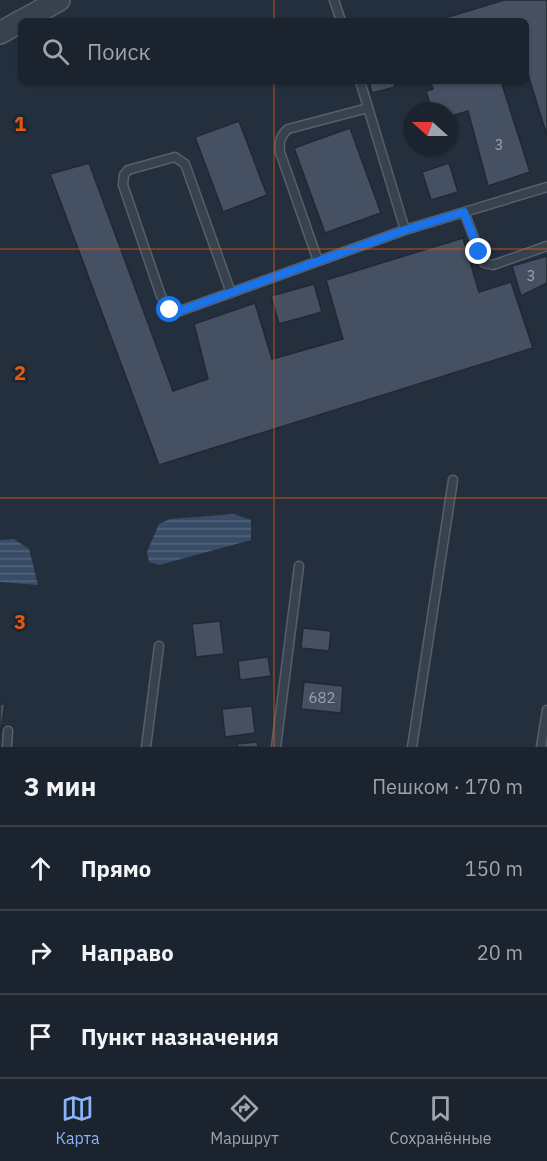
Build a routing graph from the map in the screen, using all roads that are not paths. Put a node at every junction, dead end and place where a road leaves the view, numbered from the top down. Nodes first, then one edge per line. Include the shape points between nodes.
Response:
1 (59, 0) edge
2 (334, 0) edge
3 (26, 18) edge
4 (340, 18) edge
5 (18, 23) edge
6 (0, 33) edge
7 (361, 84) edge
8 (368, 108) junction
9 (547, 187) edge
10 (464, 212) junction
11 (405, 230) junction
12 (547, 246) edge
13 (318, 261) junction
14 (231, 292) junction
15 (453, 480) dead end
16 (299, 566) dead end
17 (159, 646) dead end
18 (547, 710) edge
19 (8, 731) dead end
20 (7, 747) edge
21 (146, 747) edge
22 (276, 747) edge
23 (412, 747) edge
24 (541, 747) edge

1 - 3 street
2 - 4 lane
5 - 6 street
7 - 8 lane
8 - 11 lane
8 - 13 lane via 288,129 282,134 280,152
9 - 10 lane
10 - 11 lane
10 - 12 lane via 484,263 493,265
11 - 13 lane
13 - 14 lane
14 - 14 lane via 177,312 170,310 161,296 123,185 128,170 175,157 185,164
15 - 23 lane
16 - 22 lane
17 - 21 lane
18 - 24 lane
19 - 20 lane

